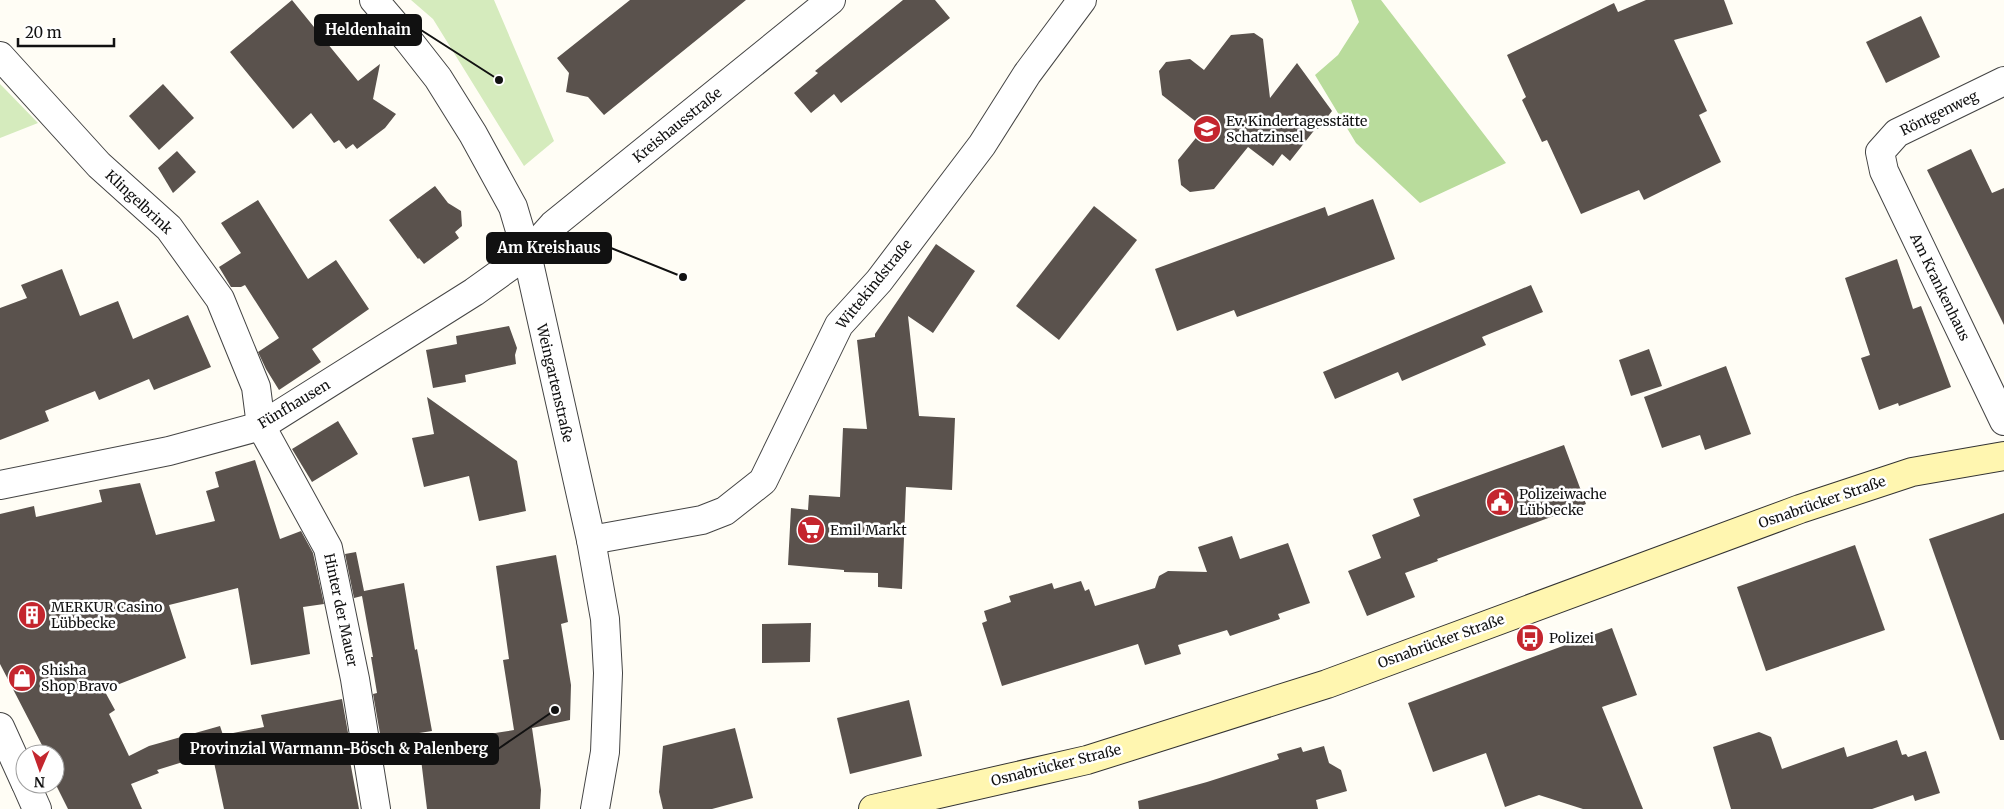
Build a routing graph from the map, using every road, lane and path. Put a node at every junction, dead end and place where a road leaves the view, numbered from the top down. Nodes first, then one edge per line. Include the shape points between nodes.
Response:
1 (374, 0) edge
2 (831, 0) edge
3 (1082, 0) edge
4 (0, 56) edge
5 (2004, 81) edge
6 (1880, 152) joint
7 (527, 254) junction
8 (2004, 421) edge
9 (261, 426) junction
10 (2004, 456) edge
11 (0, 485) edge
12 (591, 540) junction
13 (0, 727) edge
14 (15, 759) edge
15 (31, 794) edge
16 (37, 809) edge
17 (376, 809) edge
18 (595, 809) edge
19 (872, 809) edge

1 - 7 street, Weingartenstraße via 438,78 473,134 513,207
2 - 7 street, Kreishausstraße via 553,224
3 - 12 street, Wittekindstraße via 1027,74 982,145 879,281 839,325 763,481 726,510 702,520
4 - 9 street, Klingelbrink via 99,164 169,228 220,298 256,387
5 - 6 street, Röntgenweg via 1897,133
6 - 8 street, Am Krankenhaus via 1884,171
7 - 9 street, Fünfhausen via 474,292
7 - 12 street, Weingartenstraße
9 - 11 street, Fünfhausen via 169,451
9 - 17 street, Hinter der Mauer via 328,548 355,679
10 - 19 street, Osnabrücker Straße via 1912,472 1800,509 1327,684 1087,760
12 - 18 street, Weingartenstraße via 605,619 608,673 604,752
13 - 14 street
15 - 16 street

